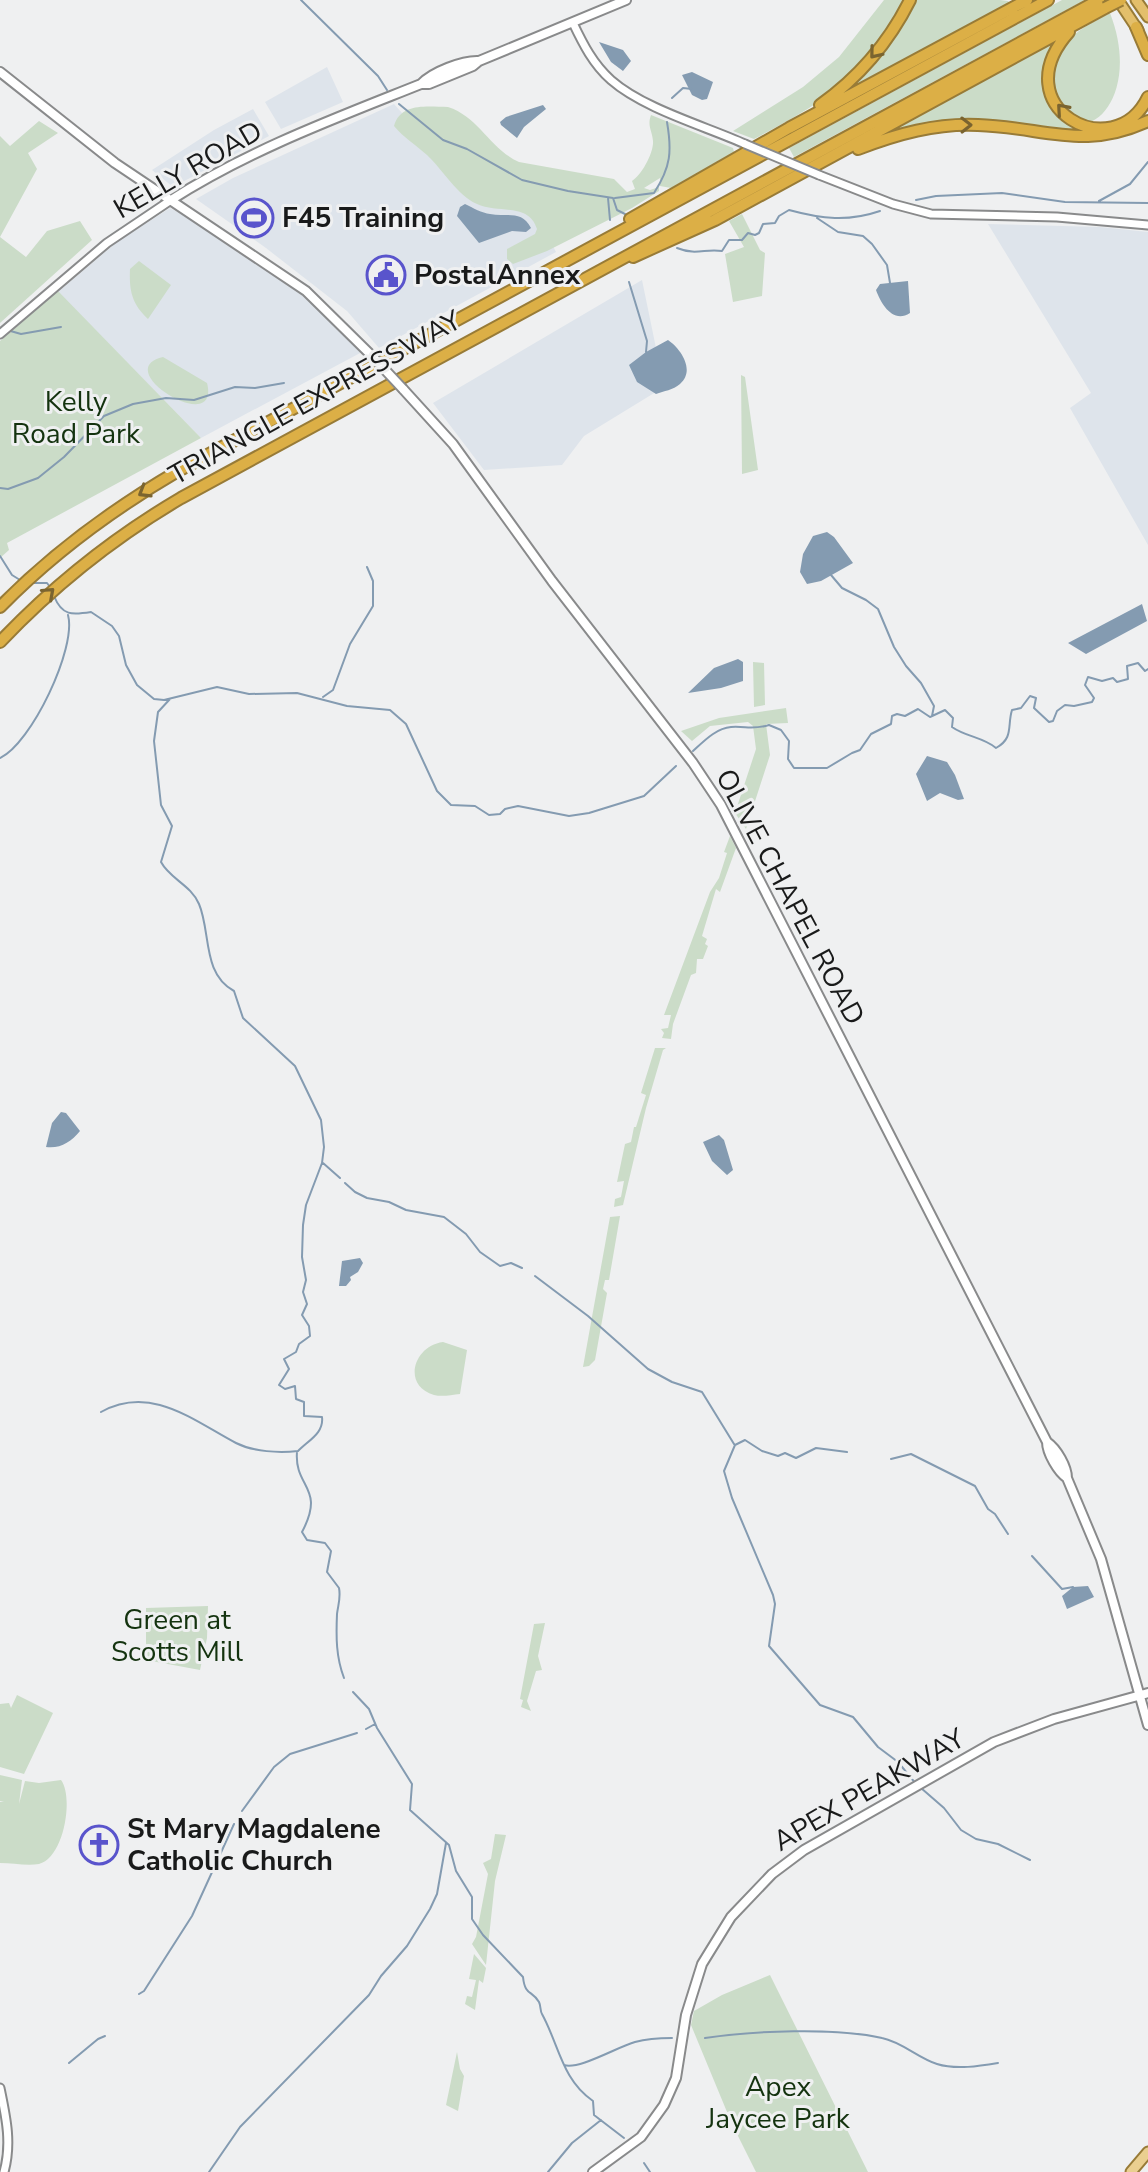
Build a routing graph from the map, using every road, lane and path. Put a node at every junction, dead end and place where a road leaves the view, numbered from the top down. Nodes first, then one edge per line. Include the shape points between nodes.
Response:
1 (626, 0) edge
2 (910, 0) edge
3 (1027, 0) edge
4 (1048, 0) edge
5 (1119, 0) edge
6 (1136, 0) edge
7 (1102, 4) edge
8 (1148, 17) edge
9 (573, 23) junction
10 (1074, 25) junction
11 (1136, 27) junction
12 (1148, 44) edge
13 (1148, 55) edge
14 (0, 72) edge
15 (1148, 97) edge
16 (1148, 121) edge
17 (789, 128) junction
18 (826, 160) junction
19 (189, 188) junction
20 (171, 200) junction
21 (190, 212) junction
22 (1148, 225) edge
23 (586, 249) junction
24 (613, 264) junction
25 (0, 334) edge
26 (0, 607) edge
27 (0, 642) edge
28 (1144, 1694) edge
29 (1148, 1725) edge
30 (0, 2088) edge
31 (1148, 2152) edge
32 (4, 2172) edge
33 (593, 2172) edge
34 (1131, 2172) edge

1 - 9 main road, KELLY ROAD
2 -> 17 highway via 861,70
3 - 17 highway
4 - 23 highway, TRIANGLE EXPRESSWAY
5 - 7 highway, bridge
5 - 11 highway
6 - 8 highway
7 - 10 highway
7 - 24 highway, TRIANGLE EXPRESSWAY
9 - 19 main road, KELLY ROAD via 280,142
9 - 22 street, bridge via 594,62 624,90 893,204 931,214
15 -> 10 highway via 1131,119 1112,127 1078,124 1062,112 1051,96 1047,70 1053,50
10 - 18 highway
11 - 12 highway
11 - 13 highway
14 - 20 main road, OLIVE CHAPEL ROAD via 84,140
18 -> 16 highway via 889,137 940,126 993,125 1084,138
17 - 23 highway via 677,190
18 - 24 highway via 646,254
19 - 20 main road, KELLY ROAD
19 - 21 main road
20 - 21 main road, OLIVE CHAPEL ROAD
20 - 25 street, KELLY ROAD via 107,243
21 - 28 main road, OLIVE CHAPEL ROAD, bridge via 325,308 453,444 721,805 1062,1464 1101,1559
23 -> 26 highway, TRIANGLE EXPRESSWAY via 178,471 94,525
27 -> 24 highway, TRIANGLE EXPRESSWAY via 103,548 181,498
28 - 29 main road, OLIVE CHAPEL ROAD
28 - 33 main road, APEX PEAKWAY via 994,1742 804,1850 772,1874 731,1917 702,1964 686,2015 676,2078 664,2105 641,2137
30 - 32 street via 9,2135
31 - 34 main road

